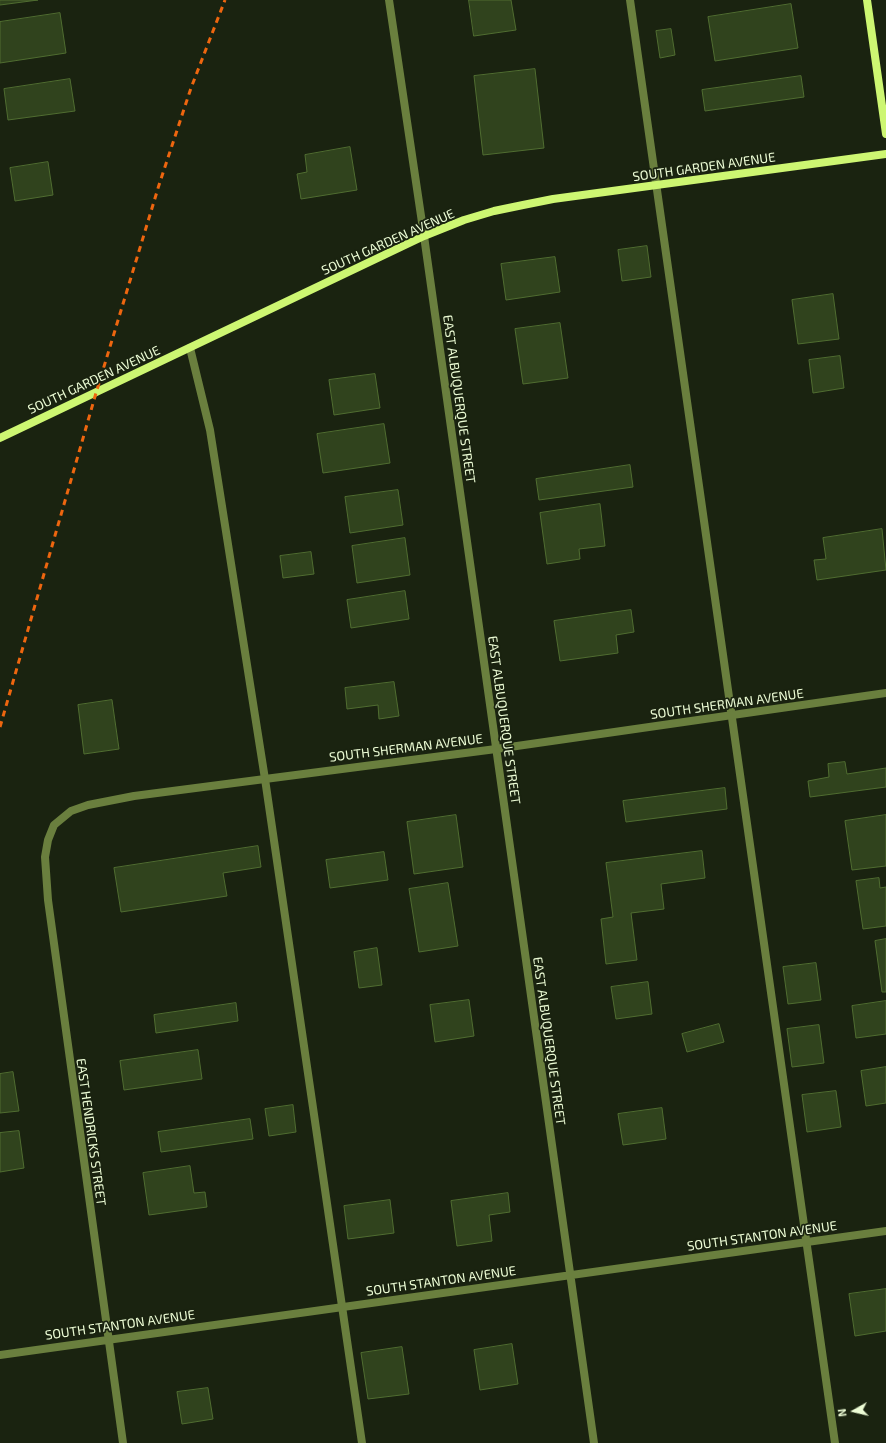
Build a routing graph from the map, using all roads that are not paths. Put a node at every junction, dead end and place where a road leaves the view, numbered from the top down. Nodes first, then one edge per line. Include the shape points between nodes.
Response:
1 (389, 0) edge
2 (630, 0) edge
3 (867, 0) edge
4 (886, 134) edge
5 (886, 154) edge
6 (656, 185) junction
7 (424, 236) junction
8 (190, 348) junction
9 (0, 438) edge
10 (886, 693) edge
11 (732, 715) junction
12 (496, 749) junction
13 (265, 779) junction
14 (54, 824) joint
15 (886, 1231) edge
16 (806, 1242) junction
17 (570, 1276) junction
18 (342, 1307) junction
19 (108, 1339) junction
20 (0, 1355) edge
21 (123, 1443) edge
22 (362, 1443) edge
23 (594, 1443) edge
24 (835, 1443) edge

1 - 7 street, EAST ALBUQUERQUE STREET
2 - 6 street
3 - 4 street
5 - 6 street, SOUTH GARDEN AVENUE
6 - 7 street, SOUTH GARDEN AVENUE via 516,206 464,220
6 - 11 street
7 - 8 street, SOUTH GARDEN AVENUE
7 - 12 street, EAST ALBUQUERQUE STREET
8 - 9 street, SOUTH GARDEN AVENUE
8 - 13 street via 212,444
10 - 11 street, SOUTH SHERMAN AVENUE
11 - 12 street, SOUTH SHERMAN AVENUE
11 - 16 street
12 - 13 street, SOUTH SHERMAN AVENUE
12 - 17 street, EAST ALBUQUERQUE STREET
13 - 14 street, SOUTH SHERMAN AVENUE via 134,796 88,805 71,811
13 - 18 street
14 - 19 street, EAST HENDRICKS STREET via 45,857 48,900
15 - 16 street, SOUTH STANTON AVENUE
16 - 17 street, SOUTH STANTON AVENUE
16 - 24 street
17 - 18 street, SOUTH STANTON AVENUE
17 - 23 street, EAST ALBUQUERQUE STREET
18 - 19 street, SOUTH STANTON AVENUE
18 - 22 street
19 - 20 street, SOUTH STANTON AVENUE
19 - 21 street, EAST HENDRICKS STREET

